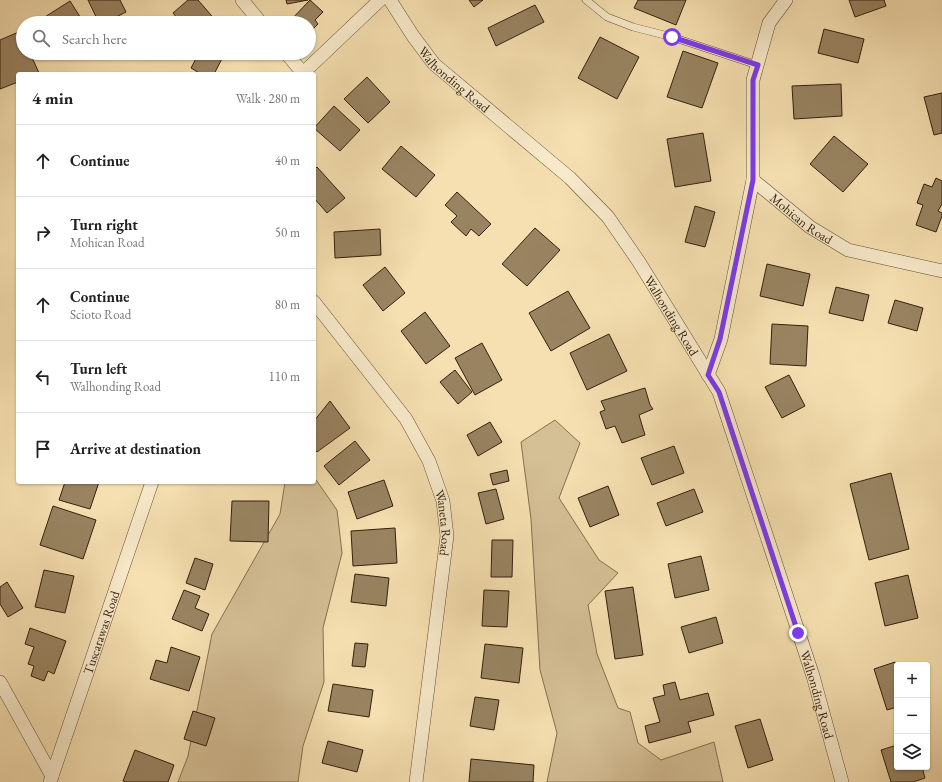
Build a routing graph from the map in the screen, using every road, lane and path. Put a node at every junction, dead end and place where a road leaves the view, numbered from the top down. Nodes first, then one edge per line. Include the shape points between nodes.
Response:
1 (242, 0) edge
2 (380, 0) edge
3 (390, 0) edge
4 (586, 0) edge
5 (786, 0) edge
6 (255, 16) edge
7 (292, 60) edge
8 (316, 60) edge
9 (316, 60) edge
10 (758, 65) junction
11 (301, 72) edge
12 (303, 72) edge
13 (753, 180) junction
14 (942, 272) edge
15 (316, 305) edge
16 (708, 375) junction
17 (151, 484) edge
18 (0, 682) edge
19 (51, 779) edge
20 (416, 782) edge
21 (842, 782) edge

1 - 6 street
2 - 8 street
3 - 16 street, Walhonding Road via 434,64 570,178 608,217 639,262
4 - 10 lane via 607,17
5 - 10 street via 770,23
7 - 11 street
9 - 12 street
10 - 13 street via 753,80
13 - 14 street, Mohican Road via 810,227 848,250
13 - 16 street via 720,339
15 - 20 street, Waneta Road via 406,418 429,461 443,501 447,536
16 - 21 street, Walhonding Road via 719,392 813,676
17 - 19 street, Tuscarawas Road
18 - 19 street

